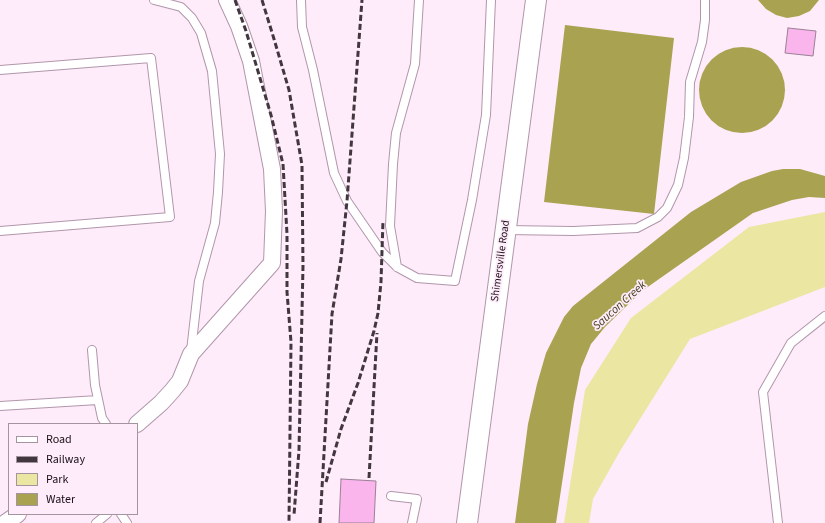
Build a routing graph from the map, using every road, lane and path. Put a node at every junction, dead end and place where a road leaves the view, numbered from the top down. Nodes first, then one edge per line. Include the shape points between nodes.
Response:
1 (154, 0) edge
2 (227, 0) edge
3 (301, 0) edge
4 (419, 0) edge
5 (491, 0) edge
6 (536, 0) edge
7 (705, 0) edge
8 (0, 70) edge
9 (506, 230) junction
10 (0, 231) edge
11 (397, 267) junction
12 (825, 316) edge
13 (92, 350) dead end
14 (191, 354) junction
15 (98, 400) junction
16 (0, 406) edge
17 (105, 423) edge
18 (138, 423) edge
19 (391, 496) dead end
20 (17, 515) edge
21 (106, 515) edge
22 (5, 523) edge
23 (96, 523) edge
24 (412, 523) edge
25 (467, 523) edge
26 (778, 523) edge

1 - 14 lane via 181,7 192,18 201,33 212,71 220,154 218,192 215,223 199,280
2 - 14 street via 251,61 272,168 272,263
3 - 11 lane via 302,27 334,173 347,201 382,252
4 - 11 lane via 415,64 396,133 393,164 390,226
5 - 11 lane via 486,114 455,281 418,278
6 - 9 street, Shimersville Road
7 - 9 lane via 702,42 690,82 684,158 678,185 667,208 658,217 638,228 573,231
8 - 10 lane via 151,58 170,217
9 - 25 street, Shimersville Road
12 - 26 lane via 792,343 763,392
13 - 15 lane
14 - 18 street via 180,381 161,403
15 - 16 lane
15 - 17 lane
19 - 24 lane via 417,499
20 - 22 street
21 - 23 lane

